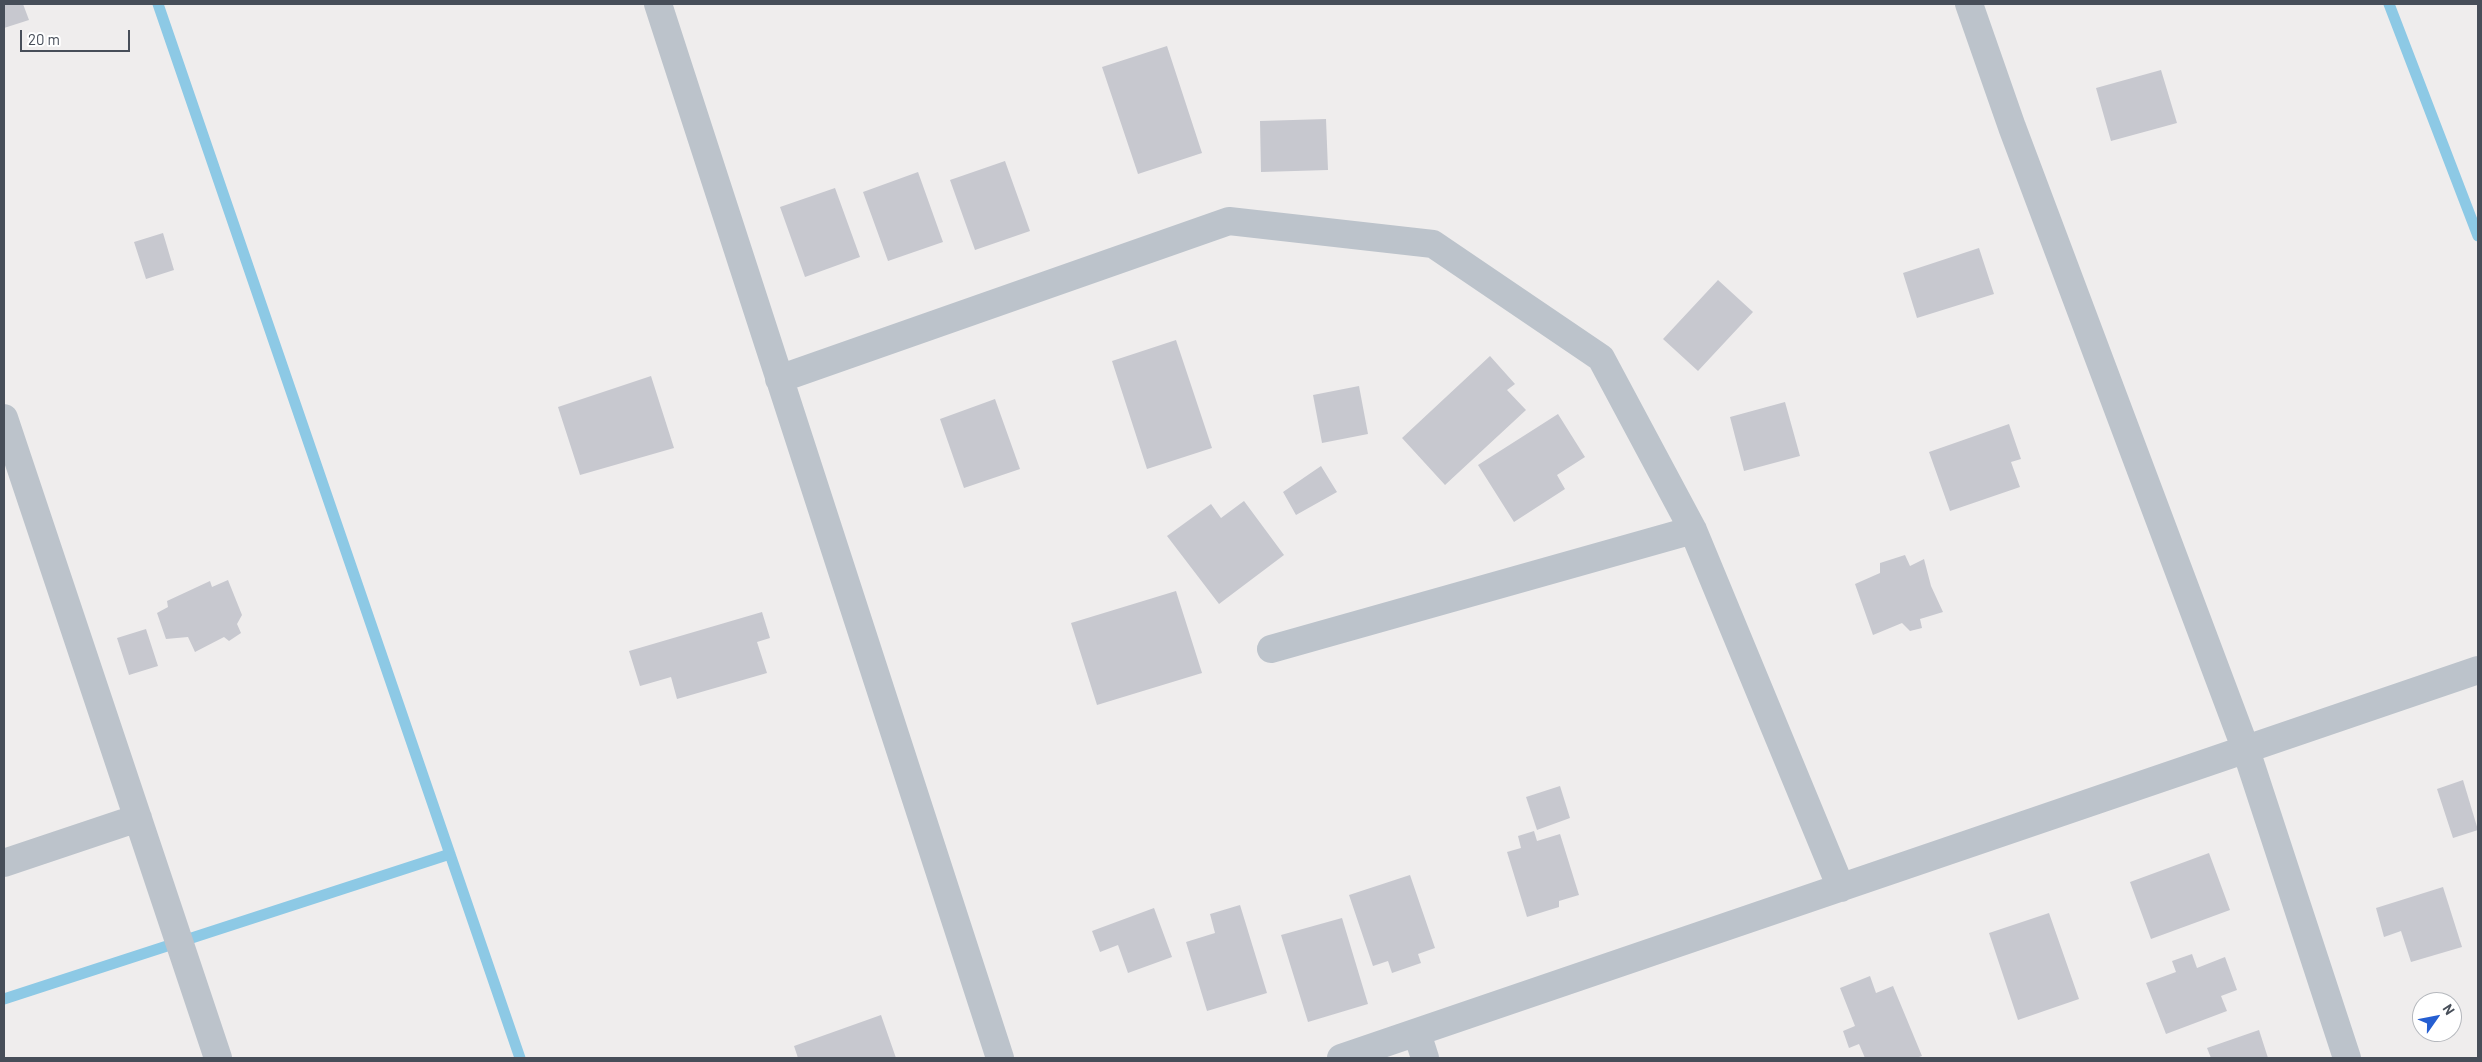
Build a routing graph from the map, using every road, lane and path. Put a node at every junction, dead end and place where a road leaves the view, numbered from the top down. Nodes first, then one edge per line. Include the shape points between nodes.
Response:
1 (658, 4) edge
2 (1969, 4) edge
3 (779, 379) junction
4 (4, 418) edge
5 (1693, 530) junction
6 (1271, 649) dead end
7 (2478, 670) edge
8 (2246, 750) junction
9 (138, 818) junction
10 (4, 863) edge
11 (1841, 888) junction
12 (1417, 1033) junction
13 (212, 1057) edge
14 (1000, 1058) edge
15 (1341, 1058) edge
16 (1425, 1058) edge
17 (2347, 1058) edge

1 - 3 street
2 - 8 street via 2012,127
3 - 5 street via 1229,221 1433,244 1602,358
3 - 14 street
4 - 9 street
5 - 6 street
5 - 11 street
7 - 8 street
8 - 11 street
8 - 17 street
9 - 10 street
9 - 13 street
11 - 12 street
12 - 15 street
12 - 16 street

